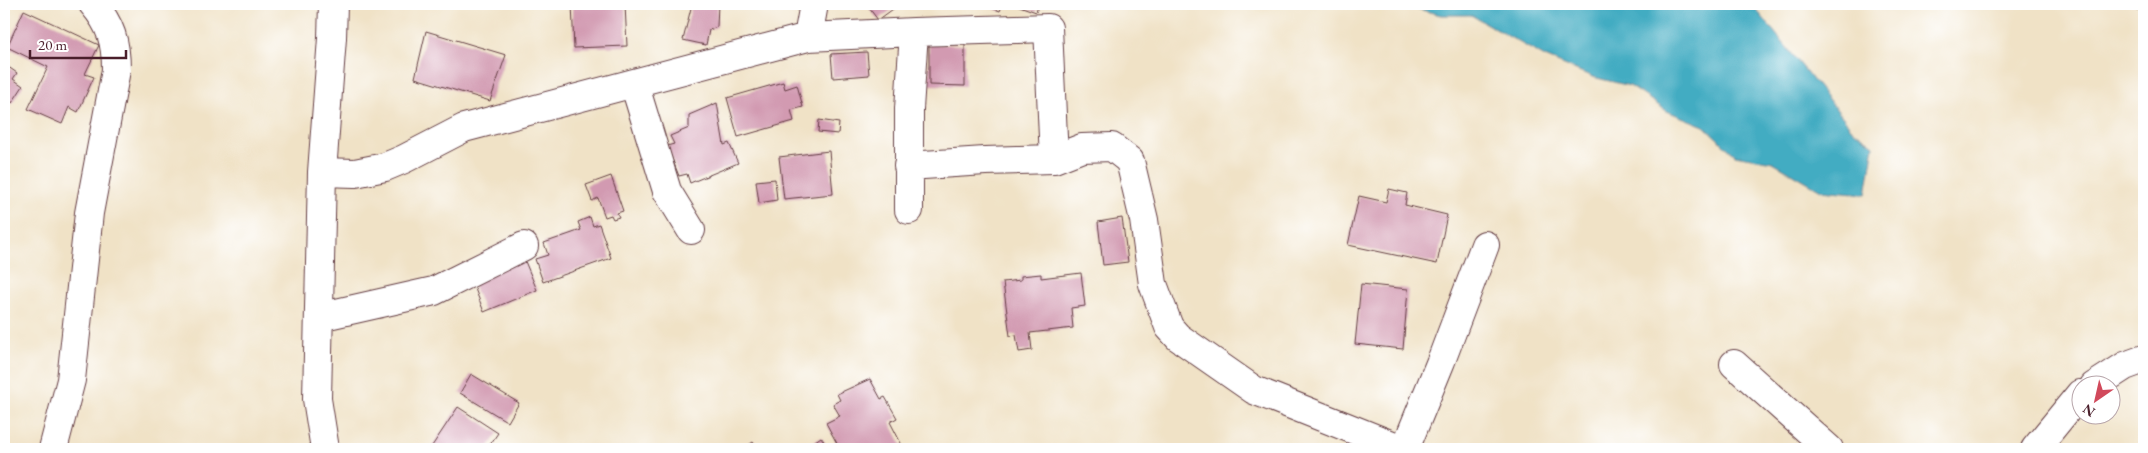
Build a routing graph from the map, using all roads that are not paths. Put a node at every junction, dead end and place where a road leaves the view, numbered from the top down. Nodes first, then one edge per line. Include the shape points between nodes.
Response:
1 (93, 4) edge
2 (333, 4) edge
3 (814, 4) edge
4 (914, 32) junction
5 (808, 37) junction
6 (634, 83) junction
7 (1054, 159) junction
8 (908, 166) junction
9 (322, 172) junction
10 (909, 210) dead end
11 (691, 230) dead end
12 (1484, 245) dead end
13 (524, 246) dead end
14 (319, 317) junction
15 (2144, 359) edge
16 (1734, 364) dead end
17 (2110, 376) edge
18 (2070, 406) edge
19 (53, 449) edge
20 (325, 449) edge
21 (1403, 449) edge
22 (1829, 449) edge
23 (2035, 449) edge

1 - 19 street via 111,30 116,70 89,214 71,380
2 - 9 street
3 - 5 street
4 - 5 street
4 - 7 street via 1048,28
4 - 8 street
5 - 6 street
6 - 9 street via 464,128 384,166 355,173
6 - 11 street via 666,191
7 - 8 street
7 - 21 street via 1082,148 1112,147 1130,161 1144,220 1153,284 1169,326 1178,336 1254,390
8 - 10 street
9 - 14 street
12 - 21 street via 1441,361
13 - 14 street via 434,291
14 - 20 street via 317,399
15 - 17 street
16 - 22 street
18 - 23 street

